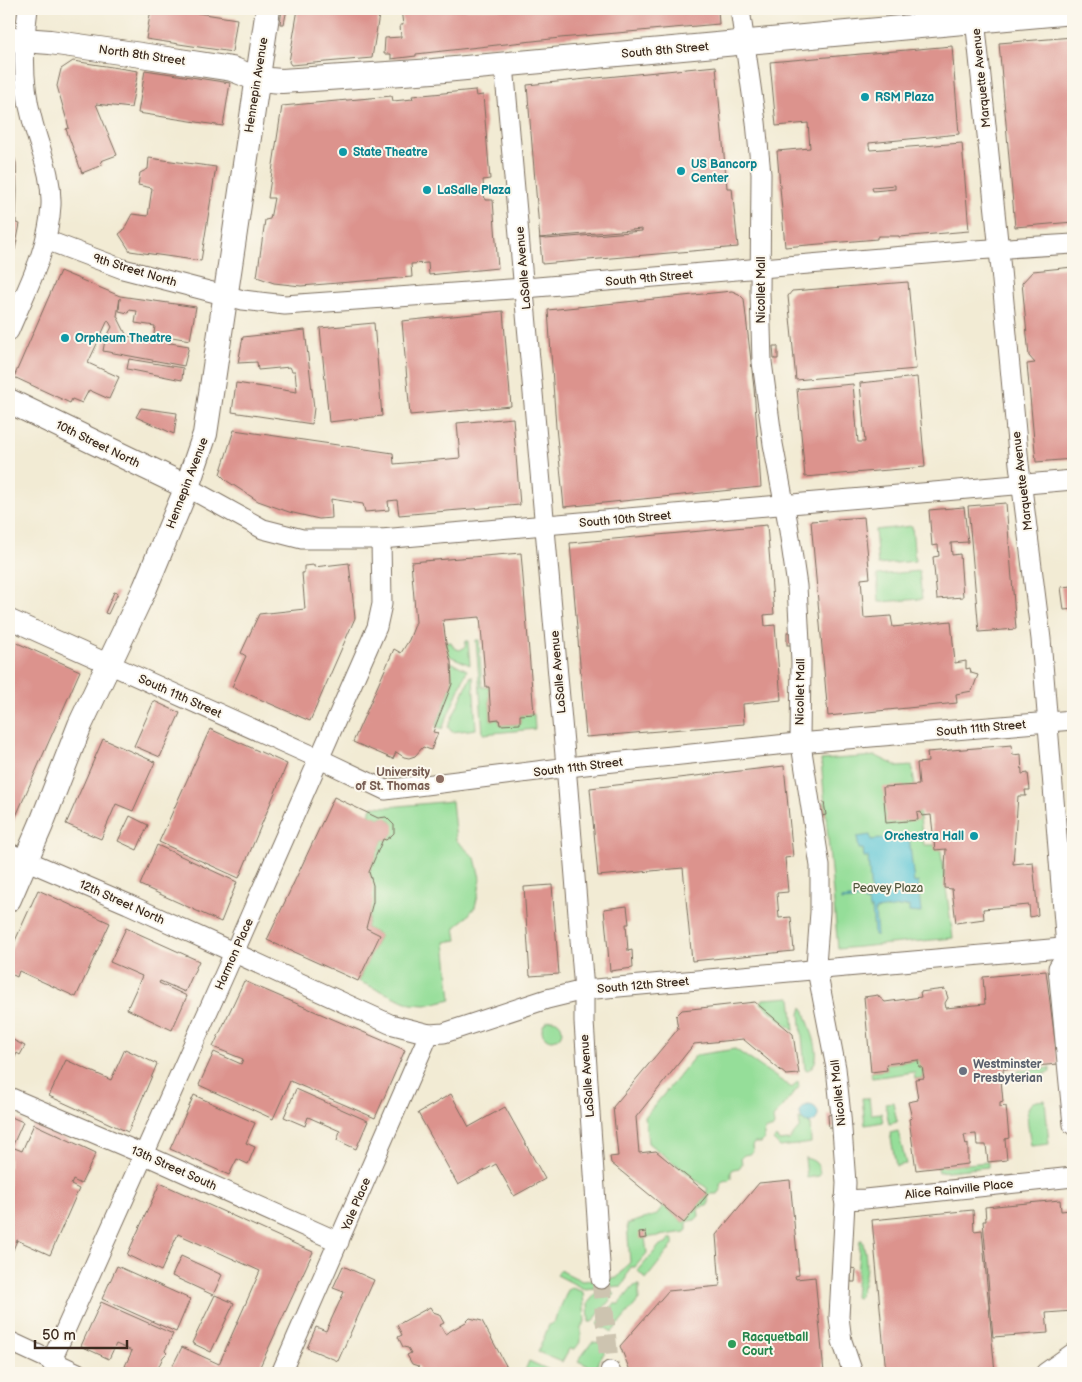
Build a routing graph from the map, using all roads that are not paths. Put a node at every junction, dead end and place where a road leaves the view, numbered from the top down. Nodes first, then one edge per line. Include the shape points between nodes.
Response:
1 (28, 9) edge
2 (268, 9) edge
3 (740, 9) edge
4 (1073, 12) edge
5 (975, 15) edge
6 (17, 40) edge
7 (744, 42) junction
8 (504, 65) junction
9 (257, 79) junction
10 (46, 240) junction
11 (1073, 244) edge
12 (999, 248) junction
13 (760, 269) junction
14 (525, 288) junction
15 (225, 296) junction
16 (9, 331) edge
17 (9, 401) edge
18 (1073, 480) edge
19 (1021, 485) junction
20 (188, 487) junction
21 (785, 505) junction
22 (545, 525) junction
23 (382, 539) junction
24 (9, 619) edge
25 (109, 664) junction
26 (1073, 720) edge
27 (1048, 722) junction
28 (801, 743) junction
29 (320, 759) junction
30 (566, 768) junction
31 (17, 857) edge
32 (9, 899) edge
33 (1070, 952) edge
34 (234, 953) junction
35 (816, 970) junction
36 (584, 990) junction
37 (429, 1034) junction
38 (9, 1097) edge
39 (1073, 1125) edge
40 (144, 1154) junction
41 (1073, 1177) edge
42 (844, 1200) junction
43 (339, 1242) junction
44 (601, 1280) tunnel mouth
45 (9, 1342) edge
46 (1073, 1353) edge
47 (51, 1362) junction
48 (78, 1373) edge
49 (280, 1373) edge
50 (853, 1373) edge
51 (1045, 1373) edge

1 - 6 street
2 - 9 main road, Hennepin Avenue
3 - 7 street, Nicollet Mall
4 - 5 main road, South 8th Street
5 - 7 main road, South 8th Street
5 - 12 street, Marquette Avenue
6 - 9 main road, North 8th Street via 223,67
6 - 10 street via 32,120 46,160 51,203
7 - 8 main road, South 8th Street
7 - 13 street, Nicollet Mall via 761,174
8 - 9 main road, South 8th Street via 380,76 282,81
8 - 14 street, LaSalle Avenue
9 - 15 main road, Hennepin Avenue
10 - 15 street, 9th Street North via 124,269
10 - 16 street
11 - 12 street, South 9th Street
12 - 13 street, South 9th Street
12 - 19 street, Marquette Avenue
13 - 14 street, South 9th Street
13 - 21 street, Nicollet Mall via 762,362
14 - 15 street, South 9th Street via 285,305
14 - 22 street, LaSalle Avenue
15 - 20 main road, Hennepin Avenue via 206,434
17 - 20 main road, 10th Street North
18 - 19 street, South 10th Street
19 - 21 street, South 10th Street
19 - 27 street, Marquette Avenue via 1037,599
20 - 23 street, South 10th Street via 263,529 277,533 302,539
20 - 25 main road, Hennepin Avenue
21 - 22 street, South 10th Street
21 - 28 street, Nicollet Mall via 799,606
22 - 23 street, South 10th Street
22 - 30 street, LaSalle Avenue
23 - 29 street, Harmon Place via 381,615
24 - 25 street, South 11th Street
25 - 29 street, South 11th Street
25 - 31 main road, Hennepin Avenue
26 - 27 street, South 11th Street
27 - 28 street, South 11th Street
27 - 33 street, Marquette Avenue
28 - 30 street, South 11th Street
28 - 35 street, Nicollet Mall via 820,866
29 - 30 street, South 11th Street via 385,790
29 - 34 street, Harmon Place
30 - 36 street, LaSalle Avenue
31 - 32 main road, Hennepin Avenue
31 - 34 street, 12th Street North
33 - 35 street, South 12th Street
33 - 39 street, Marquette Avenue via 1058,968
34 - 37 street, South 12th Street via 390,1024
34 - 40 street, Harmon Place
35 - 36 street, South 12th Street
35 - 42 street, Nicollet Mall via 836,1068 846,1183
36 - 37 street, South 12th Street via 444,1033
36 - 44 street, LaSalle Avenue
37 - 43 street, Yale Place
38 - 40 street, 13th Street South
40 - 43 street, 13th Street South
40 - 47 street, Harmon Place
41 - 42 street, Alice Rainville Place
42 - 50 street, Nicollet Mall via 839,1317 842,1341
43 - 49 street, Yale Place
45 - 47 street
46 - 51 street
47 - 48 street

